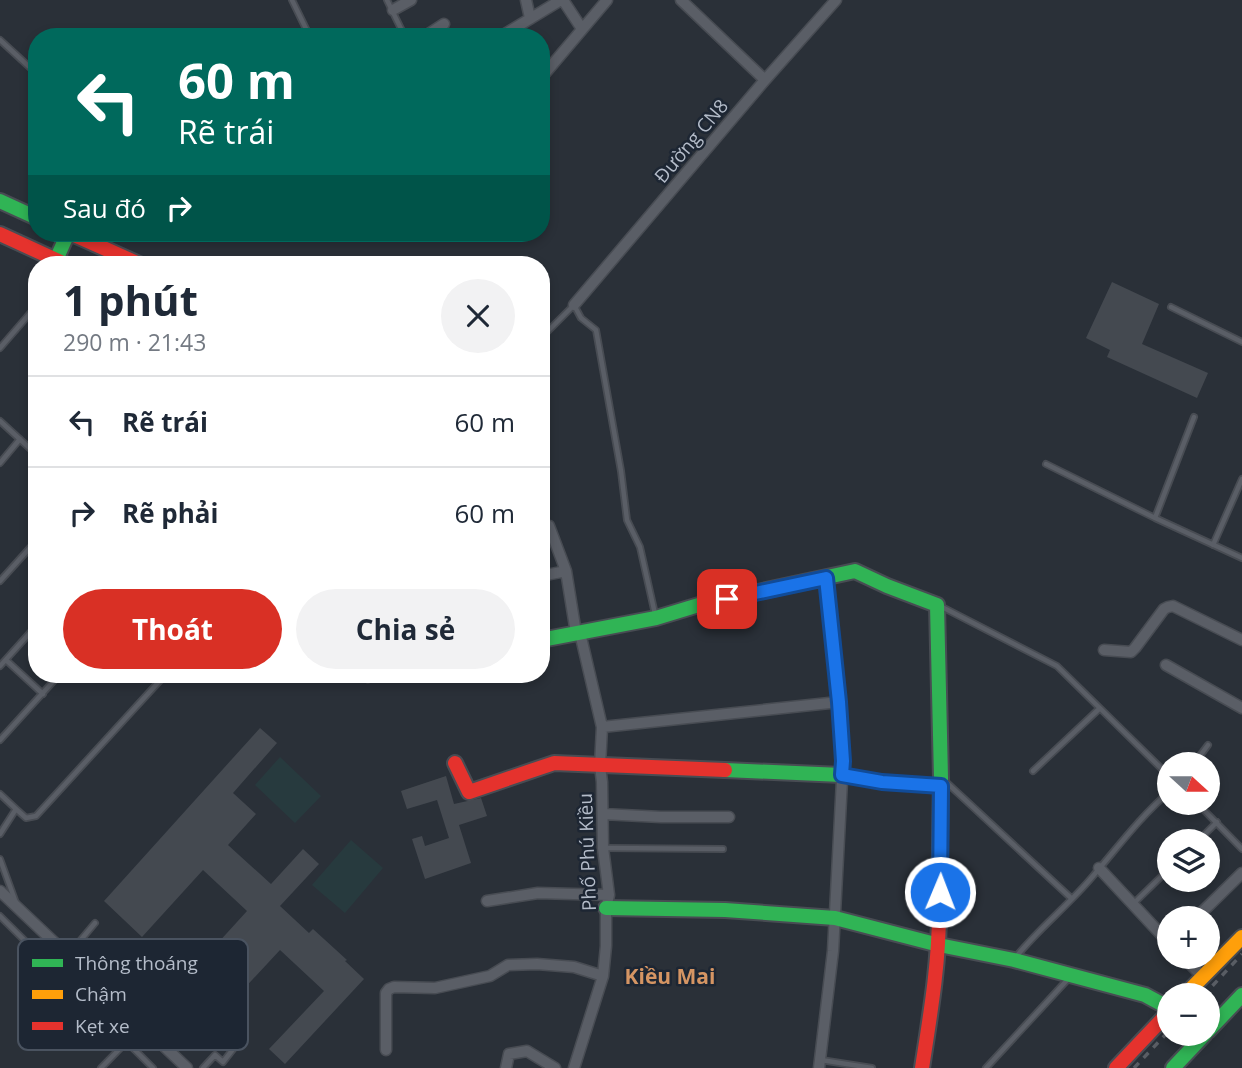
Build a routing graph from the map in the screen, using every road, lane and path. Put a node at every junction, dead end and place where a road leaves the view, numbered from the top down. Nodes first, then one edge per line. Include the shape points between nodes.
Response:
1 (292, 0) edge
2 (387, 0) edge
3 (411, 0) edge
4 (526, 0) edge
5 (562, 0) edge
6 (607, 0) edge
7 (681, 0) edge
8 (836, 0) edge
9 (393, 10) junction
10 (530, 18) junction
11 (444, 24) dead end
12 (306, 28) edge
13 (401, 28) edge
14 (438, 28) edge
15 (514, 28) edge
16 (582, 29) junction
17 (0, 40) edge
18 (28, 66) edge
19 (550, 67) edge
20 (765, 80) junction
21 (0, 201) edge
22 (28, 214) edge
23 (0, 234) edge
24 (89, 242) edge
25 (47, 256) edge
26 (121, 256) edge
27 (574, 305) junction
28 (1171, 307) dead end
29 (28, 316) edge
30 (550, 329) edge
31 (1242, 342) edge
32 (0, 348) edge
33 (1194, 418) dead end
34 (0, 421) edge
35 (20, 439) junction
36 (28, 447) edge
37 (0, 463) edge
38 (1046, 464) dead end
39 (1242, 479) edge
40 (1155, 518) junction
41 (550, 529) edge
42 (1213, 545) junction
43 (28, 550) edge
44 (1242, 558) edge
45 (566, 571) junction
46 (550, 574) edge
47 (826, 578) junction
48 (0, 581) edge
49 (937, 605) junction
50 (656, 618) junction
51 (578, 633) junction
52 (28, 635) edge
53 (550, 638) edge
54 (1242, 639) edge
55 (1104, 650) dead end
56 (6, 660) junction
57 (1166, 665) dead end
58 (0, 666) edge
59 (28, 680) edge
60 (31, 683) edge
61 (52, 683) edge
62 (158, 683) edge
63 (43, 694) junction
64 (839, 702) junction
65 (1242, 708) edge
66 (1099, 709) junction
67 (602, 727) junction
68 (0, 740) edge
69 (1208, 745) dead end
70 (1203, 752) edge
71 (455, 763) dead end
72 (1157, 765) edge
73 (600, 766) junction
74 (1033, 771) dead end
75 (842, 775) junction
76 (941, 782) junction
77 (0, 794) edge
78 (1157, 802) edge
79 (16, 809) junction
80 (603, 814) junction
81 (1211, 816) edge
82 (729, 817) dead end
83 (1217, 822) junction
84 (1210, 829) edge
85 (0, 834) edge
86 (603, 848) junction
87 (723, 849) dead end
88 (1242, 849) edge
89 (0, 859) edge
90 (1099, 868) junction
91 (1242, 873) edge
92 (1157, 881) edge
93 (0, 891) edge
94 (1071, 898) junction
95 (487, 901) dead end
96 (608, 901) junction
97 (1132, 905) junction
98 (1208, 906) edge
99 (18, 907) junction
100 (0, 916) edge
101 (835, 918) junction
102 (95, 923) dead end
103 (1157, 931) edge
104 (1242, 937) edge
105 (23, 939) edge
106 (51, 939) edge
107 (82, 939) edge
108 (939, 945) junction
109 (1014, 960) junction
110 (1195, 969) edge
111 (1072, 975) junction
112 (603, 976) junction
113 (1203, 977) junction
114 (1197, 983) edge
115 (1242, 995) edge
116 (1157, 1002) edge
117 (1220, 1018) edge
118 (1157, 1023) edge
119 (1194, 1046) edge
120 (119, 1050) edge
121 (135, 1050) edge
122 (169, 1050) edge
123 (232, 1050) edge
124 (386, 1050) dead end
125 (820, 1064) edge
126 (102, 1068) edge
127 (153, 1068) edge
128 (187, 1068) edge
129 (203, 1068) edge
130 (506, 1068) edge
131 (555, 1068) edge
132 (575, 1068) edge
133 (872, 1068) edge
134 (922, 1068) edge
135 (986, 1068) edge
136 (1116, 1068) edge
137 (1173, 1068) edge

1 - 12 lane
2 - 9 lane
3 - 9 street
4 - 10 street
5 - 10 street
5 - 16 street
6 - 16 street
7 - 20 street
8 - 20 street, Đường CN8
9 - 13 lane
10 - 15 street
11 - 14 street
16 - 19 street
17 - 18 lane
20 - 27 street, Đường CN8
21 - 22 main road
23 - 25 main road
24 - 26 main road
27 - 30 lane
27 - 50 lane via 598,335 627,520 640,547
28 - 31 lane
29 - 32 lane
33 - 40 lane
34 - 35 lane
35 - 36 lane
35 - 37 lane
38 - 40 lane
39 - 42 lane
40 - 42 lane
41 - 45 street, Phố Phú Kiều
42 - 44 lane
43 - 48 lane
45 - 46 street
45 - 51 street, Phố Phú Kiều
47 - 49 main road via 855,571
47 - 50 main road
47 - 64 street
49 - 66 lane via 1057,666
49 - 76 main road
50 - 51 main road
51 - 53 main road
51 - 67 street, Phố Phú Kiều
52 - 56 lane
54 - 55 street via 1173,606 1164,609 1131,652
56 - 58 lane
56 - 59 lane
57 - 65 street
60 - 63 lane
61 - 63 lane
62 - 79 lane via 36,816 26,818
63 - 68 lane
64 - 67 street
64 - 75 street
66 - 72 lane
66 - 74 lane
67 - 73 street, Phố Phú Kiều
69 - 70 lane
71 - 73 main road via 469,792 554,763
73 - 75 main road
73 - 80 street, Phố Phú Kiều
75 - 76 lane via 882,782
75 - 101 street
76 - 94 lane
76 - 108 main road
77 - 79 lane
78 - 90 lane
79 - 85 lane
80 - 82 street
80 - 86 street, Phố Phú Kiều
81 - 83 lane
83 - 84 lane
83 - 88 lane
86 - 87 lane
86 - 96 street, Phố Phú Kiều
89 - 99 lane
90 - 94 lane
90 - 97 street
91 - 98 street
92 - 97 lane
93 - 99 street
94 - 109 lane
95 - 96 street via 538,893
96 - 101 main road
96 - 112 street, Phố Phú Kiều
97 - 103 street
99 - 106 street
100 - 105 lane
101 - 108 main road
101 - 125 street
102 - 107 lane
104 - 113 main road
108 - 109 main road
108 - 134 main road
109 - 111 main road
110 - 113 street
111 - 116 main road
111 - 135 lane
112 - 124 street via 574,967 508,965 490,976 435,988 394,987 386,993
112 - 132 street, Phố Phú Kiều
113 - 114 main road
115 - 117 main road
118 - 136 main road
119 - 137 main road
120 - 126 lane
121 - 127 lane
122 - 128 street
123 - 129 lane via 223,1062 215,1055
125 - 133 lane
130 - 131 street via 509,1054 527,1051

